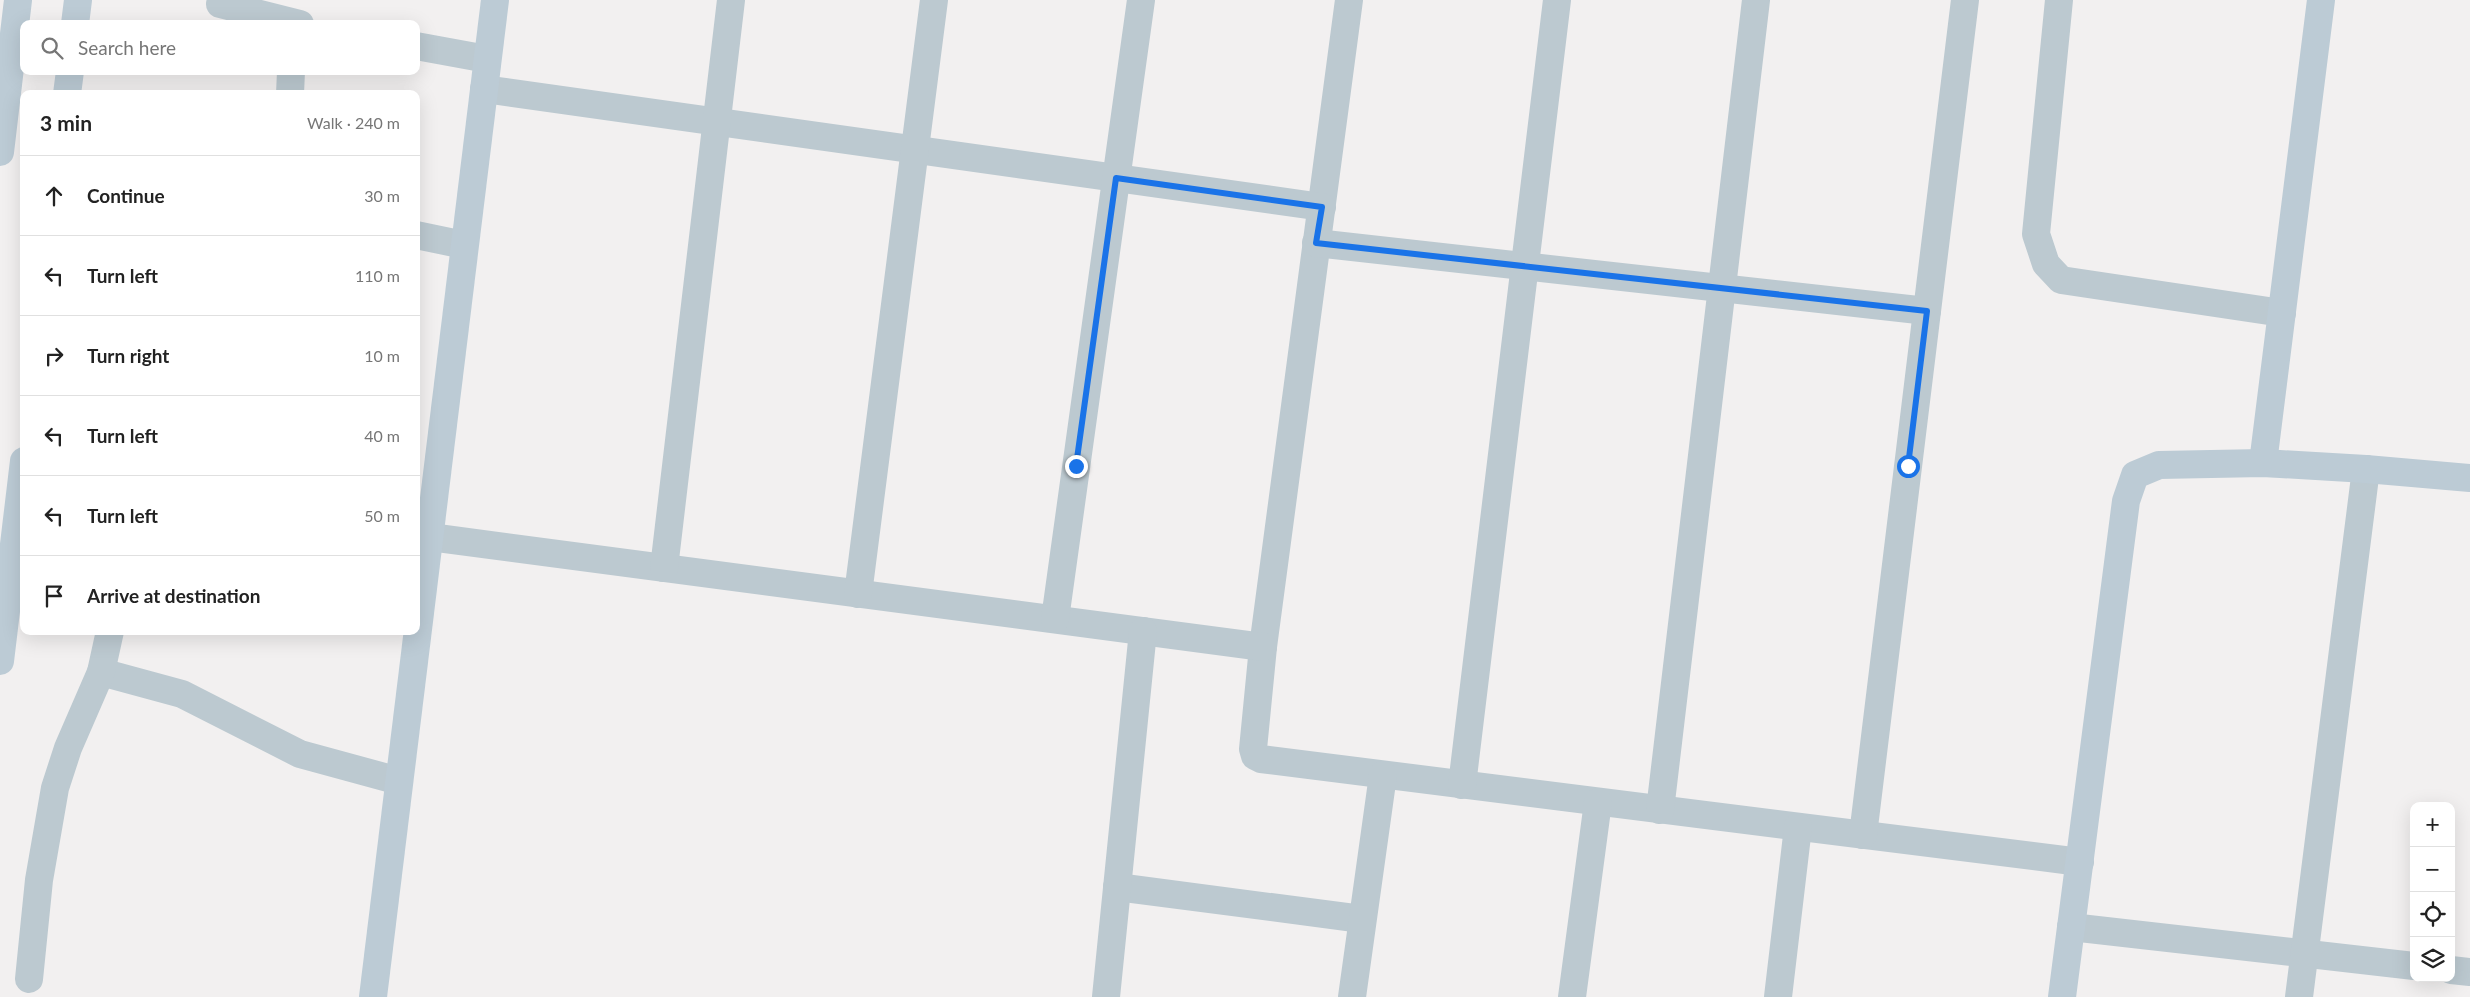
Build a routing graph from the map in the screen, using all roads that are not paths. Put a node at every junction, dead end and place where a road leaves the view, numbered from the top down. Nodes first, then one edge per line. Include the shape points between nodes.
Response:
1 (18, 0) edge
2 (78, 0) edge
3 (495, 0) edge
4 (731, 0) edge
5 (934, 0) edge
6 (1141, 0) edge
7 (1349, 0) edge
8 (1557, 0) edge
9 (1756, 0) edge
10 (1965, 0) edge
11 (2059, 0) edge
12 (2321, 0) edge
13 (220, 4) dead end
14 (76, 20) edge
15 (284, 20) edge
16 (420, 47) edge
17 (487, 59) junction
18 (69, 75) edge
19 (291, 75) edge
20 (484, 89) junction
21 (68, 90) edge
22 (290, 90) edge
23 (717, 122) junction
24 (915, 150) junction
25 (0, 152) edge
26 (1116, 178) junction
27 (1322, 207) junction
28 (420, 236) edge
29 (1316, 243) junction
30 (464, 245) junction
31 (1525, 266) junction
32 (1722, 288) junction
33 (1927, 311) junction
34 (2282, 313) junction
35 (2263, 463) junction
36 (2366, 468) junction
37 (2470, 478) edge
38 (20, 530) edge
39 (430, 537) junction
40 (664, 568) junction
41 (420, 589) edge
42 (858, 594) junction
43 (16, 600) edge
44 (1055, 620) junction
45 (1144, 631) junction
46 (109, 635) edge
47 (415, 635) edge
48 (1263, 647) junction
49 (0, 661) edge
50 (101, 672) junction
51 (1383, 775) junction
52 (400, 780) junction
53 (1462, 785) junction
54 (1598, 802) junction
55 (1660, 810) junction
56 (1798, 827) junction
57 (1863, 835) junction
58 (2080, 862) junction
59 (1117, 887) junction
60 (1362, 920) junction
61 (2071, 927) junction
62 (2304, 954) junction
63 (2410, 966) edge
64 (2455, 970) edge
65 (2470, 972) edge
66 (28, 980) dead end
67 (373, 997) edge
68 (1106, 997) edge
69 (1352, 997) edge
70 (1572, 997) edge
71 (1778, 997) edge
72 (2062, 997) edge
73 (2298, 997) edge

1 - 25 street
2 - 14 street
3 - 17 street
4 - 23 street
5 - 24 street
6 - 26 street
7 - 27 street
8 - 31 street
9 - 32 street
10 - 33 street
11 - 34 street via 2036,234 2046,264 2061,280
12 - 34 street
13 - 15 street
16 - 17 street
17 - 20 street
18 - 21 street
19 - 22 street
20 - 23 street
20 - 30 street
23 - 24 street
23 - 40 street
24 - 26 street
24 - 42 street
26 - 27 street
26 - 44 street
27 - 29 street
28 - 30 street
29 - 31 street
29 - 48 street
30 - 39 street
31 - 32 street
31 - 53 street
32 - 33 street
32 - 55 street
33 - 57 street
34 - 35 street
35 - 36 street
35 - 58 street via 2159,465 2135,475 2126,501
36 - 37 street
36 - 62 street
38 - 43 street
39 - 40 street
39 - 41 street
40 - 42 street
42 - 44 street
43 - 49 street
44 - 45 street
45 - 48 street
45 - 59 street
46 - 50 street
47 - 52 street
48 - 51 street via 1253,749 1255,756
50 - 52 street via 182,694 300,754
50 - 66 street via 68,748 55,788 39,880
51 - 53 street
51 - 60 street
52 - 67 street
53 - 54 street
54 - 55 street
54 - 70 street
55 - 56 street
56 - 57 street
56 - 71 street
57 - 58 street
58 - 61 street
59 - 60 street
59 - 68 street
60 - 69 street
61 - 62 street
61 - 72 street
62 - 63 street
62 - 73 street
64 - 65 street

